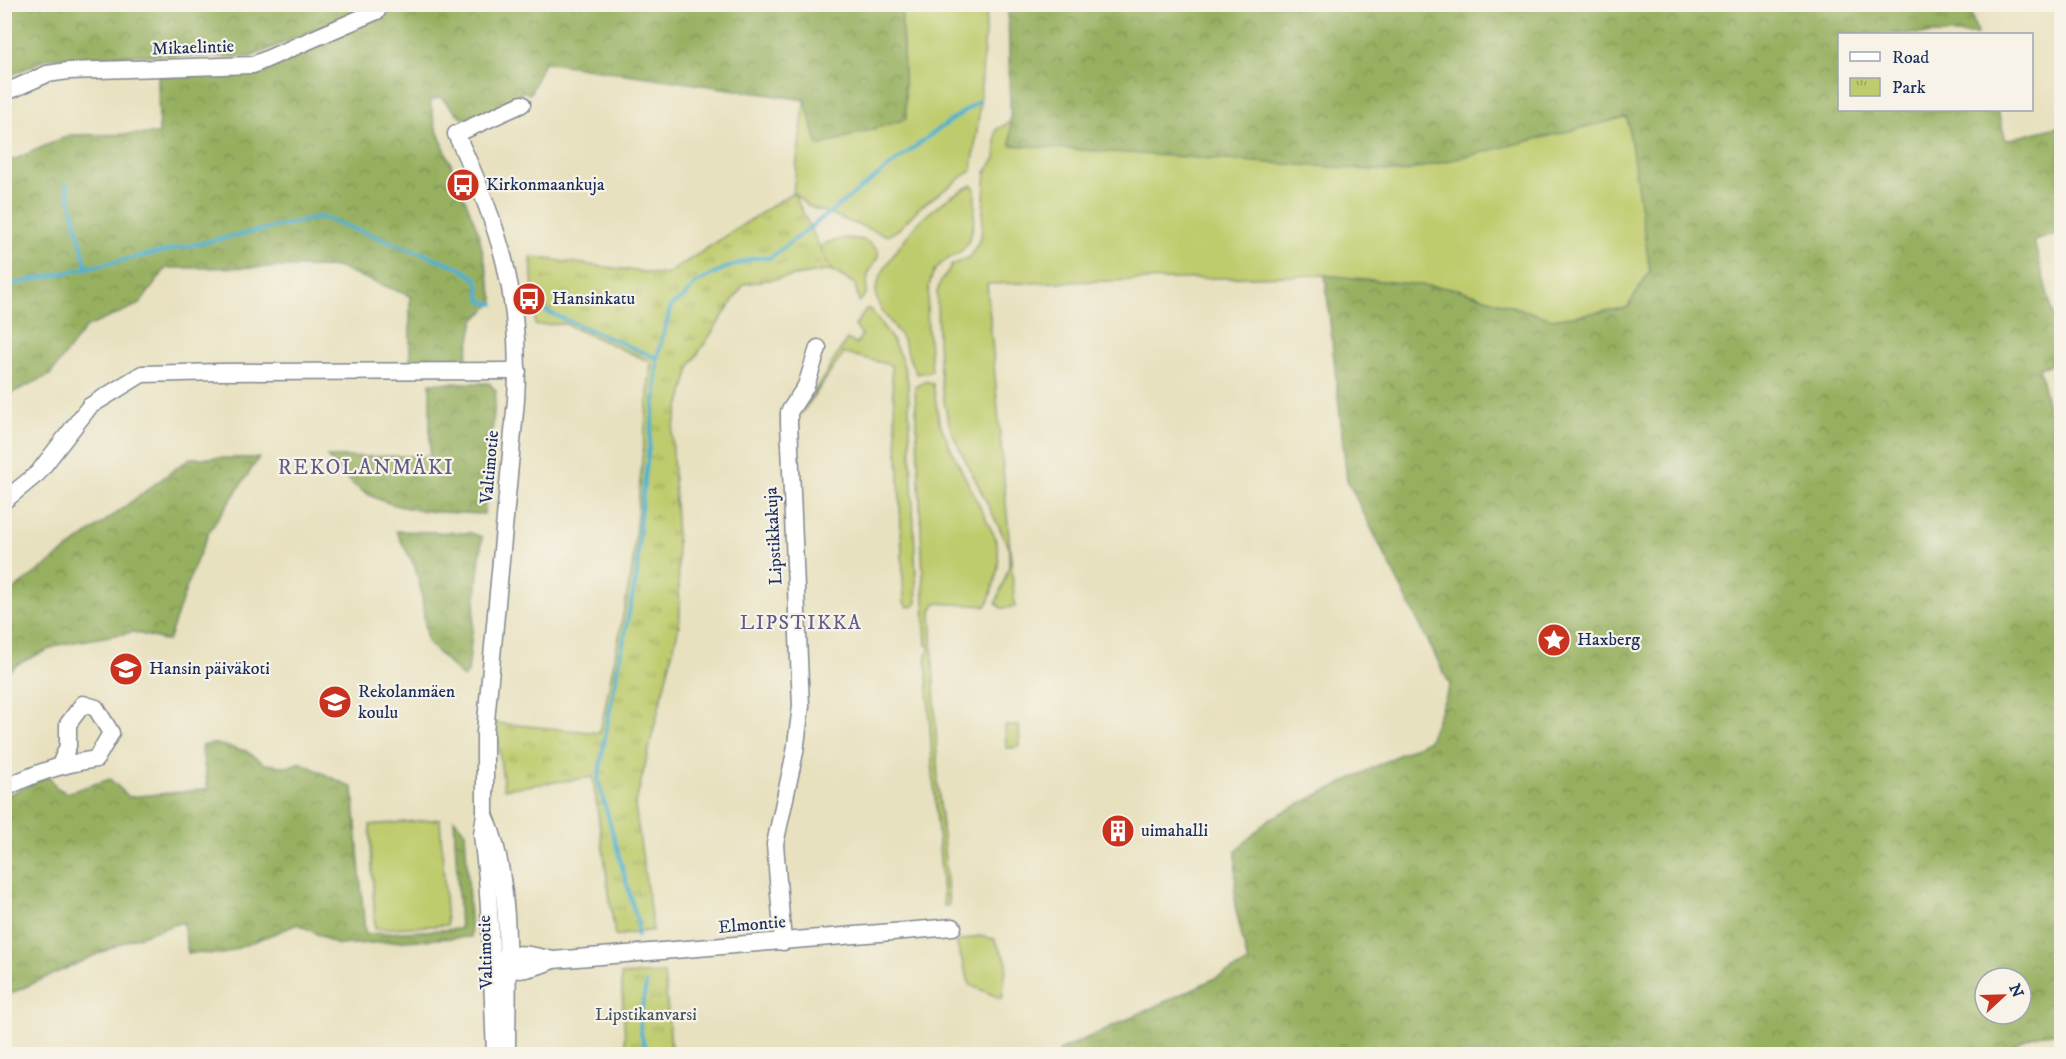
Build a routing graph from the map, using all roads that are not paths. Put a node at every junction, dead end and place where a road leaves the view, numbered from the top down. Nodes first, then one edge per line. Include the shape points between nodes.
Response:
1 (377, 11) dead end
2 (4, 93) edge
3 (522, 104) dead end
4 (818, 348) dead end
5 (518, 371) junction
6 (4, 501) edge
7 (60, 765) dead end
8 (4, 789) edge
9 (953, 927) dead end
10 (783, 942) junction
11 (502, 963) junction
12 (495, 1054) edge
13 (507, 1054) edge

1 - 2 street, Mikaelintie via 253,65 68,71 47,74
3 - 5 street, Valtimotie via 456,134 502,248 514,307
4 - 10 street, Lipstikkakuja via 806,386 789,412 801,705 775,844
5 - 6 street via 142,374 90,406 38,473
5 - 11 street, Valtimotie via 484,761 485,814 494,834 501,877
7 - 8 street
9 - 10 street, Elmontie
10 - 11 street, Elmontie via 553,960 532,955
11 - 12 street, Valtimotie
11 - 13 street, Valtimotie

